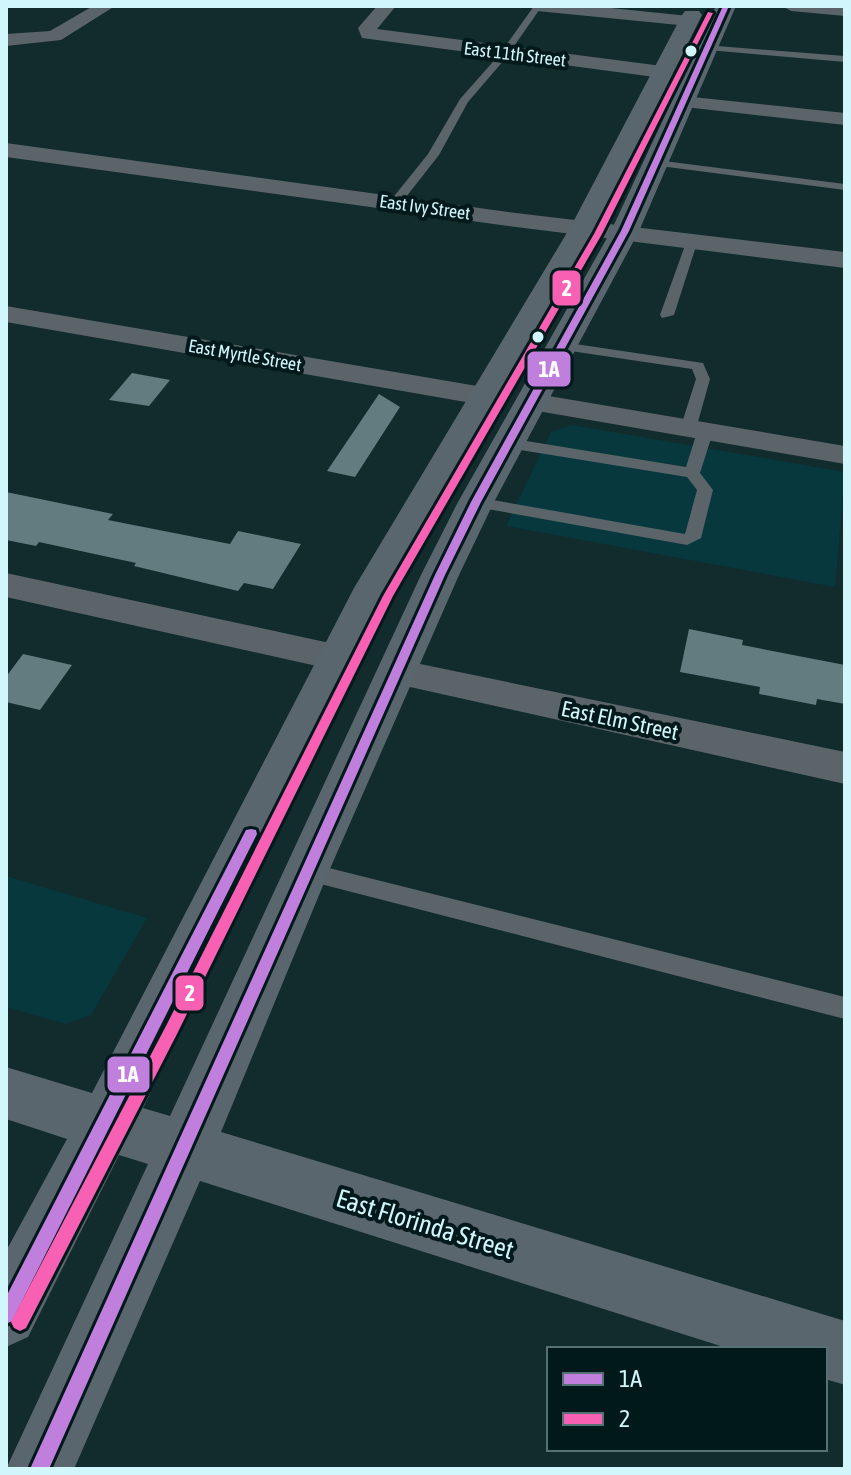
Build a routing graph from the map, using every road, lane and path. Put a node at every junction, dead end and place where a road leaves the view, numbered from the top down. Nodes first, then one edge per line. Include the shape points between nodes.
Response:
1 (106, 6) edge
2 (387, 6) edge
3 (538, 6) edge
4 (791, 6) edge
5 (845, 11) edge
6 (6, 40) edge
7 (695, 46) edge
8 (505, 53) junction
9 (845, 59) edge
10 (845, 119) edge
11 (6, 150) edge
12 (656, 163) junction
13 (845, 187) edge
14 (395, 203) junction
15 (605, 228) junction
16 (692, 240) junction
17 (845, 260) edge
18 (541, 299) junction
19 (6, 314) edge
20 (667, 315) dead end
21 (562, 346) junction
22 (483, 396) junction
23 (531, 402) junction
24 (696, 430) junction
25 (508, 443) junction
26 (845, 455) edge
27 (692, 473) junction
28 (476, 502) junction
29 (440, 575) junction
30 (6, 585) edge
31 (339, 658) junction
32 (396, 672) junction
33 (845, 768) edge
34 (305, 871) junction
35 (845, 1008) edge
36 (6, 1093) edge
37 (105, 1123) junction
38 (185, 1149) junction
39 (6, 1315) edge
40 (826, 1347) edge
41 (39, 1469) edge

1 - 6 street via 62,33
2 - 8 street, East 11th Street via 367,28 369,34
3 - 7 street
3 - 8 lane
4 - 5 street
7 - 8 street, East 11th Street
7 - 9 lane
7 - 10 street, East 11th Street
7 - 12 main road
7 - 15 main road
8 - 14 lane via 464,101 433,155
11 - 14 street, East Ivy Street
12 - 13 lane
12 - 15 main road
14 - 15 street, East Ivy Street
15 - 16 street, East Ivy Street
15 - 18 main road
15 - 21 main road
16 - 17 street, East Ivy Street
16 - 20 lane
18 - 22 main road
18 - 23 main road via 541,332 516,381 516,389
19 - 22 street, East Myrtle Street
21 - 23 main road
21 - 24 lane via 698,366 703,379
22 - 29 main road via 496,404 496,412 450,498
22 - 31 main road
23 - 24 street
23 - 25 main road
24 - 26 street
24 - 27 lane
25 - 27 lane
25 - 28 main road
27 - 28 lane via 705,490 693,538 687,540
28 - 29 main road
29 - 32 main road
30 - 31 street
31 - 37 main road
32 - 33 street, East Elm Street
32 - 34 main road
34 - 35 lane
34 - 38 main road
36 - 37 main road, East Florinda Street
37 - 38 main road, East Florinda Street
37 - 39 main road
38 - 40 main road, East Florinda Street
38 - 41 main road

